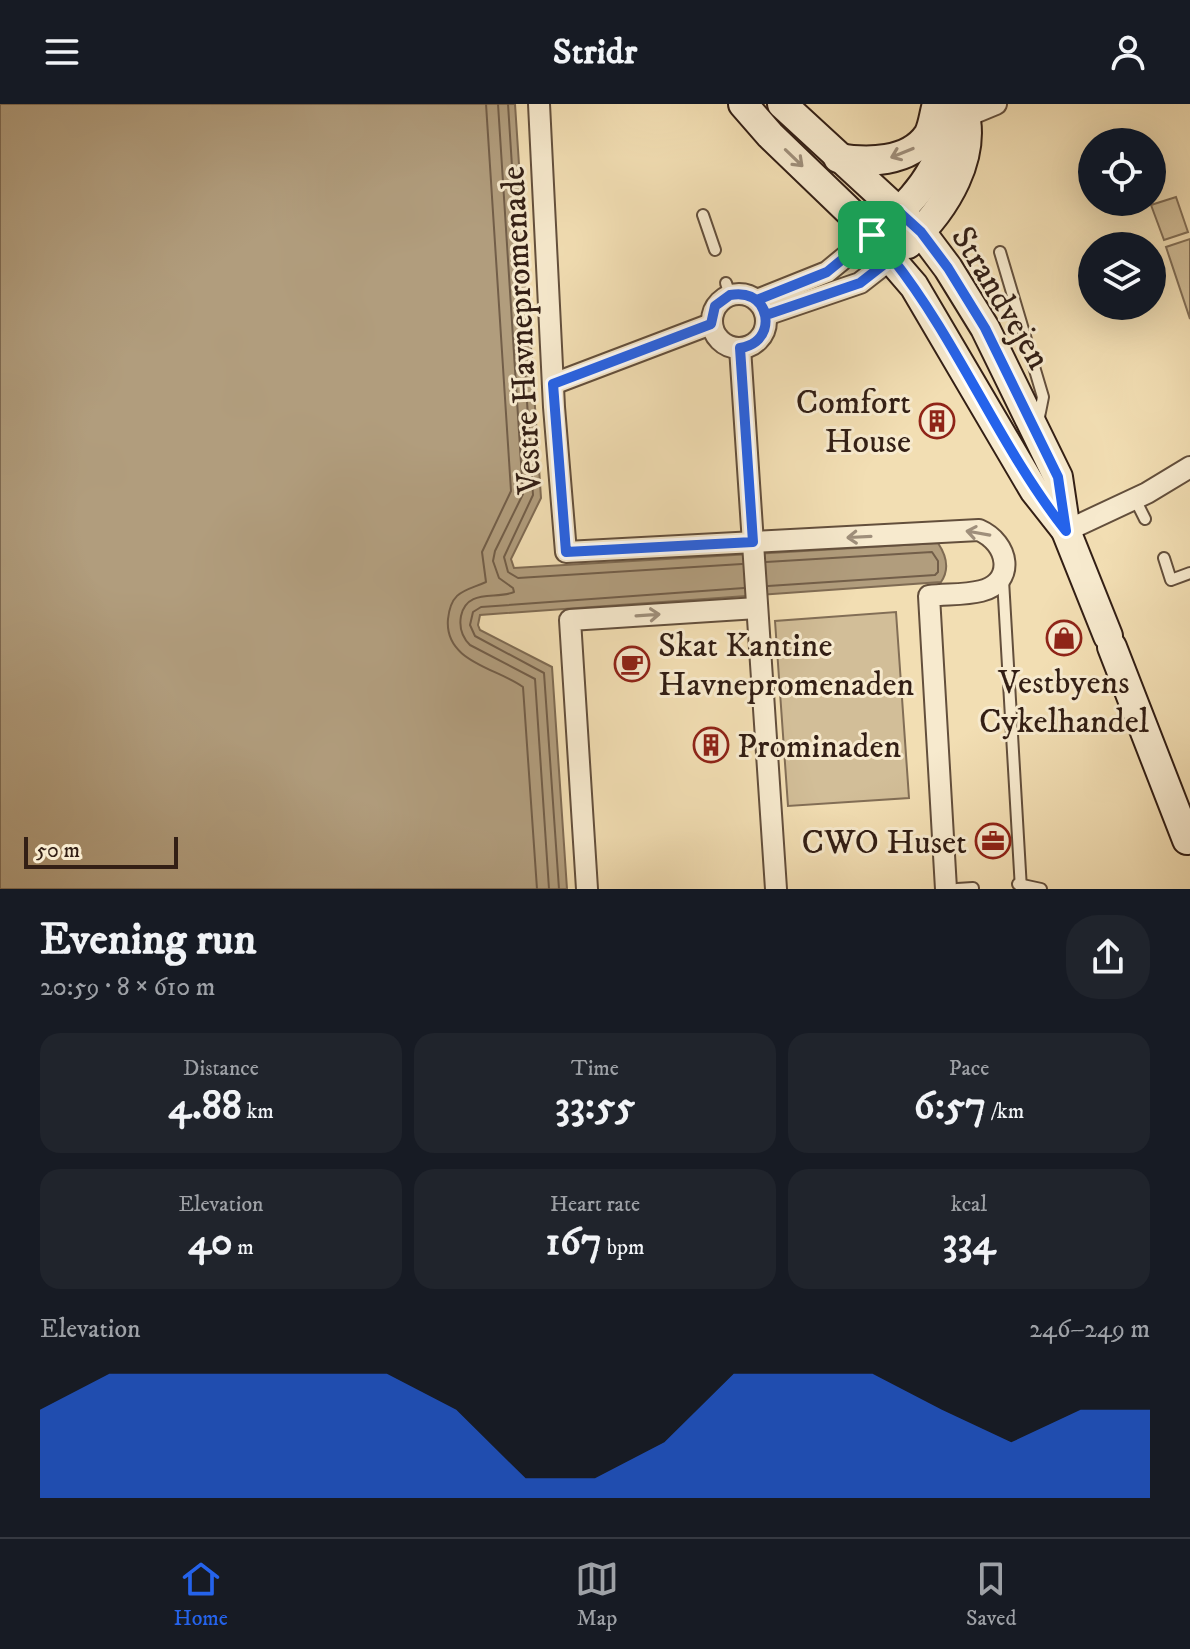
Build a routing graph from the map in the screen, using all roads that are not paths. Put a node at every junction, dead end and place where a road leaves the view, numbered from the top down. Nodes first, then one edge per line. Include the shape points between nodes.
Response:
1 (539, 104) edge
2 (743, 104) edge
3 (782, 104) edge
4 (937, 104) edge
5 (996, 104) edge
6 (959, 108) edge
7 (838, 158) junction
8 (899, 212) junction
9 (703, 215) dead end
10 (921, 232) junction
11 (872, 235) junction
12 (715, 250) dead end
13 (1000, 252) dead end
14 (892, 258) junction
15 (762, 308) junction
16 (713, 329) junction
17 (740, 348) junction
18 (647, 359) dead end
19 (553, 384) junction
20 (1036, 432) junction
21 (1190, 467) edge
22 (1135, 499) junction
23 (1145, 519) dead end
24 (1066, 531) junction
25 (753, 545) junction
26 (1164, 558) dead end
27 (1004, 566) junction
28 (1190, 573) edge
29 (757, 603) junction
30 (1187, 840) dead end
31 (1019, 886) edge
32 (973, 888) edge
33 (587, 889) edge
34 (776, 889) edge
35 (946, 889) edge
36 (957, 889) edge
37 (1041, 889) edge

1 - 19 street, Vestre Havnepromenade
2 -> 11 street, Strandvejen
3 - 7 street, Strandvejen
4 -> 7 street via 929,134 909,152 862,162
5 - 6 street
6 - 8 street via 943,152 918,194
6 - 10 street via 968,140 964,161
7 - 8 street, Strandvejen
8 - 10 street, Strandvejen
8 - 11 street
9 - 12 lane
10 - 14 street
10 - 20 street, Strandvejen via 985,328
11 - 14 street, Strandvejen
11 - 15 street via 827,272
13 - 20 lane via 1043,397
14 - 15 street via 860,283
14 - 24 street, Strandvejen via 943,331 1034,490
15 - 16 street via 728,289 715,306
15 - 17 street via 767,324 759,340
16 - 17 street via 720,341
16 - 18 lane
16 - 19 street
17 - 25 street
19 - 25 street, Vestre Havnepromenade via 566,552
20 - 24 street, Strandvejen via 1058,477
21 - 22 street
22 - 23 lane
22 - 24 street
24 - 30 street, Strandvejen
27 -> 25 street via 1002,547 979,530
25 - 29 street
26 - 28 lane via 1171,580
27 - 31 lane
27 - 35 street via 993,585 982,591 929,596
33 -> 29 street via 570,620
29 - 34 street
31 - 37 lane
32 - 36 lane

